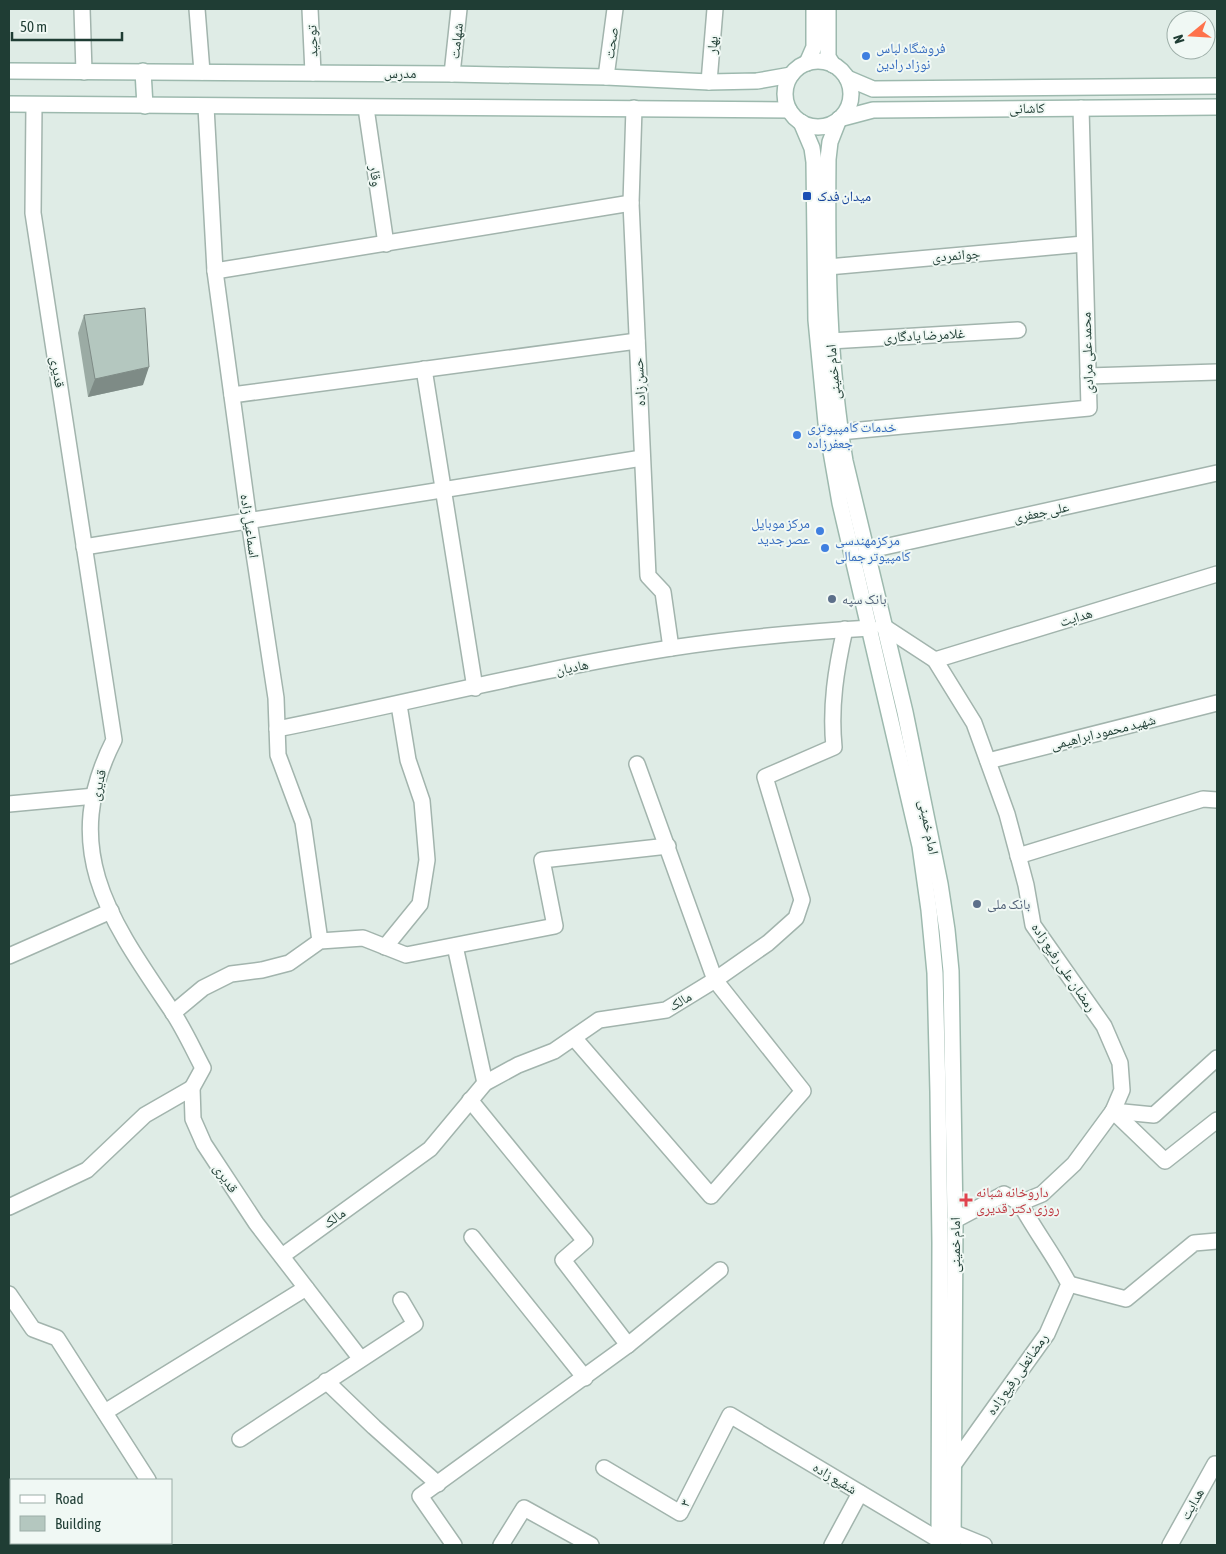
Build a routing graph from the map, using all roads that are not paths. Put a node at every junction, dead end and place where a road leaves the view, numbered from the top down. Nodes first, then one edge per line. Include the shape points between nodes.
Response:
1 (82, 9) edge
2 (197, 9) edge
3 (310, 9) edge
4 (459, 9) edge
5 (615, 9) edge
6 (716, 9) edge
7 (814, 9) edge
8 (828, 9) edge
9 (807, 63) junction
10 (834, 65) junction
11 (9, 71) edge
12 (143, 71) junction
13 (84, 72) junction
14 (202, 72) junction
15 (313, 73) junction
16 (452, 74) junction
17 (792, 75) junction
18 (606, 77) junction
19 (846, 78) junction
20 (709, 82) junction
21 (1217, 86) edge
22 (9, 104) edge
23 (34, 105) junction
24 (145, 106) junction
25 (206, 107) junction
26 (1217, 107) edge
27 (366, 108) junction
28 (634, 108) junction
29 (1081, 108) junction
30 (789, 110) junction
31 (839, 119) junction
32 (801, 122) junction
33 (631, 203) junction
34 (386, 244) junction
35 (1084, 244) junction
36 (828, 267) junction
37 (215, 271) junction
38 (1018, 330) dead end
39 (637, 341) junction
40 (830, 341) junction
41 (424, 369) junction
42 (1217, 372) edge
43 (1088, 376) junction
44 (232, 395) junction
45 (840, 432) junction
46 (642, 458) junction
47 (1217, 473) edge
48 (444, 489) junction
49 (248, 521) junction
50 (84, 547) junction
51 (866, 551) junction
52 (1217, 574) edge
53 (877, 627) junction
54 (845, 630) junction
55 (671, 648) junction
56 (936, 660) junction
57 (475, 688) junction
58 (1217, 703) edge
59 (399, 705) junction
60 (277, 730) junction
61 (988, 761) junction
62 (637, 764) dead end
63 (95, 796) junction
64 (1217, 800) edge
65 (9, 804) edge
66 (668, 846) junction
67 (1018, 856) junction
68 (111, 911) junction
69 (320, 941) junction
70 (455, 946) junction
71 (385, 947) junction
72 (9, 956) edge
73 (715, 980) junction
74 (173, 1013) junction
75 (575, 1039) junction
76 (1217, 1058) edge
77 (485, 1083) junction
78 (192, 1088) junction
79 (470, 1100) junction
80 (1113, 1111) junction
81 (1217, 1120) edge
82 (1020, 1203) junction
83 (9, 1207) edge
84 (955, 1220) junction
85 (472, 1237) dead end
86 (1217, 1241) edge
87 (282, 1256) junction
88 (720, 1270) dead end
89 (1069, 1284) junction
90 (306, 1288) junction
91 (9, 1294) edge
92 (401, 1300) dead end
93 (628, 1345) junction
94 (360, 1358) junction
95 (585, 1378) junction
96 (326, 1381) junction
97 (105, 1412) junction
98 (730, 1415) joint
99 (240, 1439) dead end
100 (946, 1463) junction
101 (1215, 1464) dead end
102 (604, 1468) dead end
103 (147, 1479) edge
104 (438, 1484) junction
105 (860, 1492) junction
106 (946, 1541) edge
107 (454, 1545) edge
108 (501, 1545) edge
109 (591, 1545) edge
110 (832, 1545) edge
111 (984, 1545) edge
112 (1170, 1545) edge

1 - 13 street
2 - 14 street
3 - 15 street, توحید
4 - 16 street, شهامت
5 - 18 street, صحت
6 - 20 street, بهار
7 - 9 street via 814,47
8 - 10 street via 828,57
9 - 10 street
9 - 17 street
10 - 19 street
11 - 13 street, مدرس
12 - 13 street, مدرس
12 - 14 street, مدرس
12 - 24 street
14 - 15 street, مدرس
15 - 16 street, مدرس
16 - 18 street, مدرس
17 - 20 street, مدرس via 757,81
17 - 30 street via 786,86
18 - 20 street, مدرس
19 - 21 street, کاشانی via 873,89
19 - 31 street via 850,96 848,106
22 - 23 street
23 - 24 street
23 - 50 street, قدیری via 33,213
24 - 25 street
25 - 27 street
25 - 37 street, اسماعیل زاده
26 - 29 street, کاشانی
27 - 28 street
27 - 34 street, وقار
28 - 30 street
28 - 33 street, حسن زاده
29 - 31 street, کاشانی via 873,110
29 - 35 street, محمد علی مرادی
30 - 32 street
31 - 32 street via 819,127
31 - 36 street, امام خمینی via 830,142 828,159
32 - 53 street, امام خمینی via 814,162 816,320 826,424 840,503
33 - 34 street
33 - 39 street, حسن زاده
34 - 37 street
35 - 36 street, جوانمردی
35 - 43 street, محمد علی مرادی
36 - 40 street, امام خمینی
37 - 44 street, اسماعیل زاده
38 - 40 street, غلامرضا یادگاری
39 - 41 street
39 - 46 street, حسن زاده
40 - 45 street, امام خمینی
41 - 44 street
41 - 48 street
42 - 43 street
43 - 45 street, محمد علی مرادی via 1089,408
44 - 49 street, اسماعیل زاده
45 - 51 street, امام خمینی
46 - 48 street
46 - 55 street, حسن زاده via 648,576 663,592
47 - 51 street, علی جعفری
48 - 49 street
48 - 57 street
49 - 50 street
49 - 60 street, اسماعیل زاده via 276,698
50 - 63 street, قدیری via 114,740 101,767
51 - 53 street, امام خمینی
52 - 56 street, هدایت
53 - 54 street, هادیان
53 - 56 street, رمضان علی رفیع زاده
53 - 84 street, امام خمینی via 905,712 947,930 951,971
53 - 100 street, امام خمینی via 923,863 935,973
54 - 55 street, هادیان
54 - 73 street, مالک via 834,676 831,722 834,747 765,777 802,900 796,918 768,943
55 - 57 street, هادیان
56 - 61 street, رمضان علی رفیع زاده via 974,723
57 - 59 street, هادیان
58 - 61 street, شهید محمود ابراهیمی
59 - 60 street, هادیان
59 - 71 street via 408,760 422,801 427,860 420,904
60 - 69 street, اسماعیل زاده via 278,755 303,822
61 - 67 street, رمضان علی رفیع زاده
62 - 66 street
63 - 65 street
63 - 68 street, قدیری via 90,825 91,848 100,891
64 - 67 street via 1203,799
66 - 70 street via 542,860 555,926
66 - 73 street
67 - 80 street, رمضان علی رفیع زاده via 1033,925 1104,1026 1120,1063 1122,1090
68 - 72 street
68 - 74 street, قدیری via 127,944
69 - 71 street via 363,938
69 - 74 street via 289,963 231,974 202,988
70 - 71 street via 406,955
70 - 77 street
73 - 75 street, مالک via 666,1010 599,1020
73 - 75 street via 803,1091 711,1196
74 - 78 street, قدیری via 203,1068
75 - 77 street, مالک
76 - 80 street via 1154,1115
77 - 79 street, مالک
78 - 83 street via 145,1115 86,1170
78 - 87 street, قدیری via 193,1119 204,1144
79 - 87 street, مالک via 430,1149
79 - 93 street via 586,1241 563,1260
80 - 81 street via 1165,1162
80 - 82 street, رمضان علی رفیع زاده via 1074,1164 1042,1194
82 - 84 street via 1004,1194
82 - 89 street
84 - 100 street, امام خمینی
85 - 95 street
86 - 89 street via 1194,1243 1126,1299
87 - 90 street, قدیری
88 - 93 street
89 - 100 street, رمضانعلی رفیع زاده via 1047,1334
90 - 94 street, قدیری
90 - 97 street
91 - 97 street via 33,1329 57,1338
92 - 94 street via 415,1324
93 - 95 street
94 - 96 street
95 - 104 street
96 - 99 street
96 - 104 street
97 - 103 street
98 - 102 street, ۳ via 680,1513
98 - 105 street, شفیع زاده
100 - 106 street, امام خمینی
101 - 112 street, هدایت
104 - 107 street via 420,1496
105 - 106 street, شفیع زاده
105 - 110 street
106 - 111 street, شفیع زاده
108 - 109 street via 524,1508

